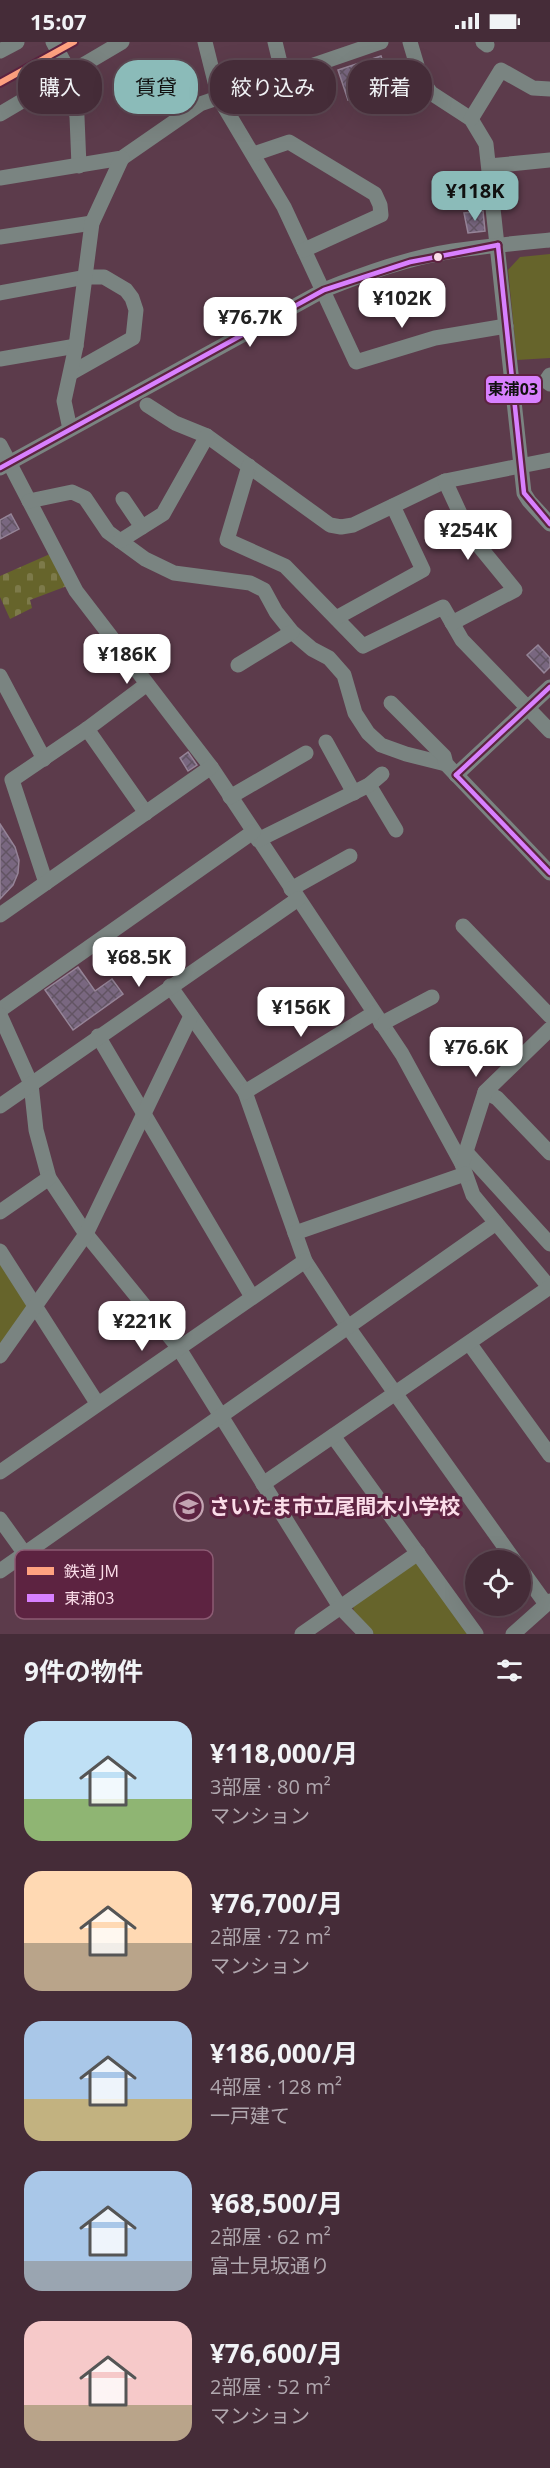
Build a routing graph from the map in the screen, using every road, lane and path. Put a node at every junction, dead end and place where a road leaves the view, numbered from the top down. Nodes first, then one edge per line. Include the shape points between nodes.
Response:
1 (17, 42) edge
2 (53, 42) edge
3 (122, 42) edge
4 (205, 42) edge
5 (275, 42) edge
6 (410, 42) edge
7 (373, 43) edge
8 (338, 49) edge
9 (0, 51) edge
10 (63, 60) edge
11 (87, 60) edge
12 (279, 60) edge
13 (315, 60) edge
14 (210, 62) edge
15 (550, 89) edge
16 (210, 101) edge
17 (18, 102) edge
18 (0, 114) edge
19 (76, 114) edge
20 (229, 114) edge
21 (471, 119) junction
22 (255, 154) junction
23 (122, 158) junction
24 (550, 159) edge
25 (79, 166) junction
26 (489, 166) junction
27 (0, 178) edge
28 (92, 223) junction
29 (0, 237) edge
30 (550, 240) edge
31 (498, 245) junction
32 (304, 250) junction
33 (86, 277) junction
34 (324, 290) junction
35 (0, 293) edge
36 (506, 326) junction
37 (76, 346) junction
38 (0, 359) edge
39 (71, 373) junction
40 (550, 375) edge
41 (550, 384) edge
42 (147, 405) dead end
43 (70, 429) junction
44 (207, 436) junction
45 (0, 445) edge
46 (550, 460) edge
47 (5, 465) edge
48 (521, 465) junction
49 (249, 466) junction
50 (445, 482) junction
51 (123, 499) dead end
52 (29, 501) junction
53 (393, 506) junction
54 (550, 524) edge
55 (142, 527) junction
56 (120, 541) junction
57 (336, 618) junction
58 (452, 623) junction
59 (292, 632) junction
60 (238, 665) dead end
61 (0, 676) edge
62 (147, 684) junction
63 (550, 687) edge
64 (392, 703) dead end
65 (528, 708) junction
66 (87, 729) junction
67 (550, 731) edge
68 (326, 742) dead end
69 (306, 753) dead end
70 (44, 759) junction
71 (211, 767) junction
72 (451, 769) junction
73 (382, 774) dead end
74 (369, 785) junction
75 (354, 793) junction
76 (230, 797) junction
77 (146, 813) junction
78 (396, 830) dead end
79 (255, 836) junction
80 (350, 856) dead end
81 (550, 873) edge
82 (46, 883) junction
83 (294, 894) junction
84 (0, 915) edge
85 (463, 926) dead end
86 (170, 986) junction
87 (432, 998) dead end
88 (0, 1010) edge
89 (0, 1015) edge
90 (191, 1016) junction
91 (550, 1016) edge
92 (377, 1018) junction
93 (550, 1029) edge
94 (98, 1036) junction
95 (31, 1083) junction
96 (245, 1092) junction
97 (485, 1092) junction
98 (0, 1106) edge
99 (145, 1116) junction
100 (550, 1153) edge
101 (464, 1163) junction
102 (49, 1178) junction
103 (0, 1212) edge
104 (496, 1223) junction
105 (295, 1233) junction
106 (547, 1233) edge
107 (86, 1234) junction
108 (0, 1251) edge
109 (305, 1261) junction
110 (550, 1287) edge
111 (252, 1297) junction
112 (34, 1307) junction
113 (348, 1327) junction
114 (468, 1343) junction
115 (178, 1347) junction
116 (0, 1356) edge
117 (395, 1394) junction
118 (97, 1403) junction
119 (220, 1417) junction
120 (333, 1436) junction
121 (550, 1455) edge
122 (0, 1472) edge
123 (262, 1484) junction
124 (0, 1519) edge
125 (22, 1550) edge
126 (31, 1550) edge
127 (507, 1550) edge
128 (418, 1553) junction
129 (15, 1561) edge
130 (0, 1571) edge
131 (531, 1582) edge
132 (548, 1602) edge
133 (340, 1607) junction
134 (302, 1634) edge
135 (366, 1634) edge
136 (476, 1634) edge
137 (513, 1634) edge

1 - 9 street
2 - 10 street
3 - 11 street
4 - 14 street
5 - 12 street
6 - 21 street via 421,79 431,93
7 - 8 street
8 - 13 street
15 - 21 street via 533,88 501,70
16 - 23 street
17 - 18 street
19 - 25 street
20 - 22 street
21 - 26 street via 486,144
22 - 32 street
22 - 32 street via 289,142 375,194 381,215
23 - 25 street
23 - 28 street
24 - 26 street
25 - 27 street
26 - 31 street
28 - 29 street
28 - 33 street
30 - 31 street
31 - 34 street via 423,257 359,275
31 - 36 street
32 - 34 street
33 - 35 street
33 - 37 street
33 - 39 street via 104,277 126,290 136,310 136,322 133,338
34 - 36 street via 356,362 435,338
34 - 43 street
36 - 48 street
37 - 38 street
37 - 39 street
39 - 43 street via 64,401
40 - 41 street via 546,381
42 - 44 street via 175,423
43 - 47 street
44 - 49 street
44 - 55 street via 163,514
45 - 47 street
46 - 48 street
47 - 52 street
48 - 50 street
48 - 54 street via 524,493
49 - 53 street via 330,525 353,525
49 - 57 street via 227,540 285,566
50 - 53 street
50 - 58 street via 470,535 516,590
51 - 55 street
52 - 56 street via 72,492 85,498 108,532
52 - 62 street via 76,591
53 - 57 street via 423,570
55 - 56 street
56 - 59 street via 174,573 233,579 264,590
57 - 58 street via 363,646 443,608
58 - 65 street via 462,640
59 - 60 street
59 - 72 street via 329,658 344,675 355,713 374,739 381,745
61 - 70 street
62 - 66 street
62 - 71 street
63 - 65 street
64 - 72 street via 444,756
65 - 67 street
65 - 72 street
66 - 70 street
66 - 77 street
68 - 75 street
69 - 76 street
70 - 82 street via 12,780
71 - 76 street
71 - 77 street
72 - 81 street
73 - 74 street
74 - 75 street
74 - 78 street
75 - 79 street
76 - 79 street
77 - 82 street
79 - 83 street
79 - 88 street
80 - 83 street
82 - 84 street
83 - 86 street
83 - 92 street
85 - 91 street
86 - 90 street
86 - 94 street
87 - 92 street
89 - 95 street
90 - 96 street
90 - 99 street
92 - 96 street
92 - 101 street
93 - 97 street
94 - 95 street
94 - 99 street
95 - 98 street
95 - 102 street via 36,1130
96 - 105 street
97 - 100 street via 497,1098
97 - 101 street
99 - 107 street
99 - 111 street
101 - 104 street via 473,1195
101 - 105 street
101 - 106 street
102 - 103 street
102 - 107 street
104 - 110 street
104 - 113 street
105 - 109 street
107 - 112 street
107 - 115 street
108 - 112 street
109 - 111 street
109 - 113 street
110 - 114 street
111 - 115 street
112 - 116 street
112 - 118 street
113 - 117 street
113 - 119 street
114 - 117 street
114 - 121 street
115 - 118 street
115 - 119 street
117 - 120 street
117 - 127 street
118 - 122 street
119 - 123 street
119 - 126 street
120 - 123 street
120 - 128 street
123 - 133 street
124 - 125 street
128 - 133 street
128 - 136 street
129 - 130 street
131 - 132 street
132 - 137 street
133 - 134 street
133 - 135 street

